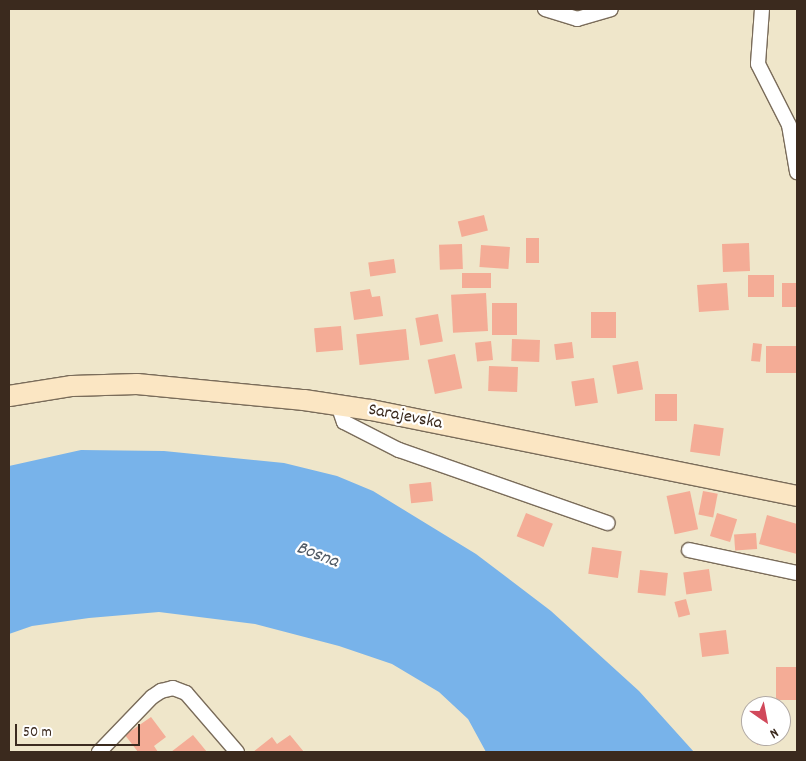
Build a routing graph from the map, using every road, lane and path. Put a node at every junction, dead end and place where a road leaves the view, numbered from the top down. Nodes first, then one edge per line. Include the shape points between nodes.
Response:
1 (545, 9) edge
2 (611, 9) edge
3 (762, 9) edge
4 (797, 172) edge
5 (9, 396) edge
6 (338, 405) junction
7 (797, 496) edge
8 (608, 523) dead end
9 (689, 550) dead end
10 (797, 572) edge
11 (99, 752) edge
12 (237, 752) edge

1 - 2 street via 578,19
3 - 4 street via 758,64 788,125
5 - 6 main road, Sarajevska via 72,386 138,384
6 - 7 main road, Sarajevska
6 - 8 street via 344,422 399,450
9 - 10 street
11 - 12 street via 152,697 173,688 186,693

